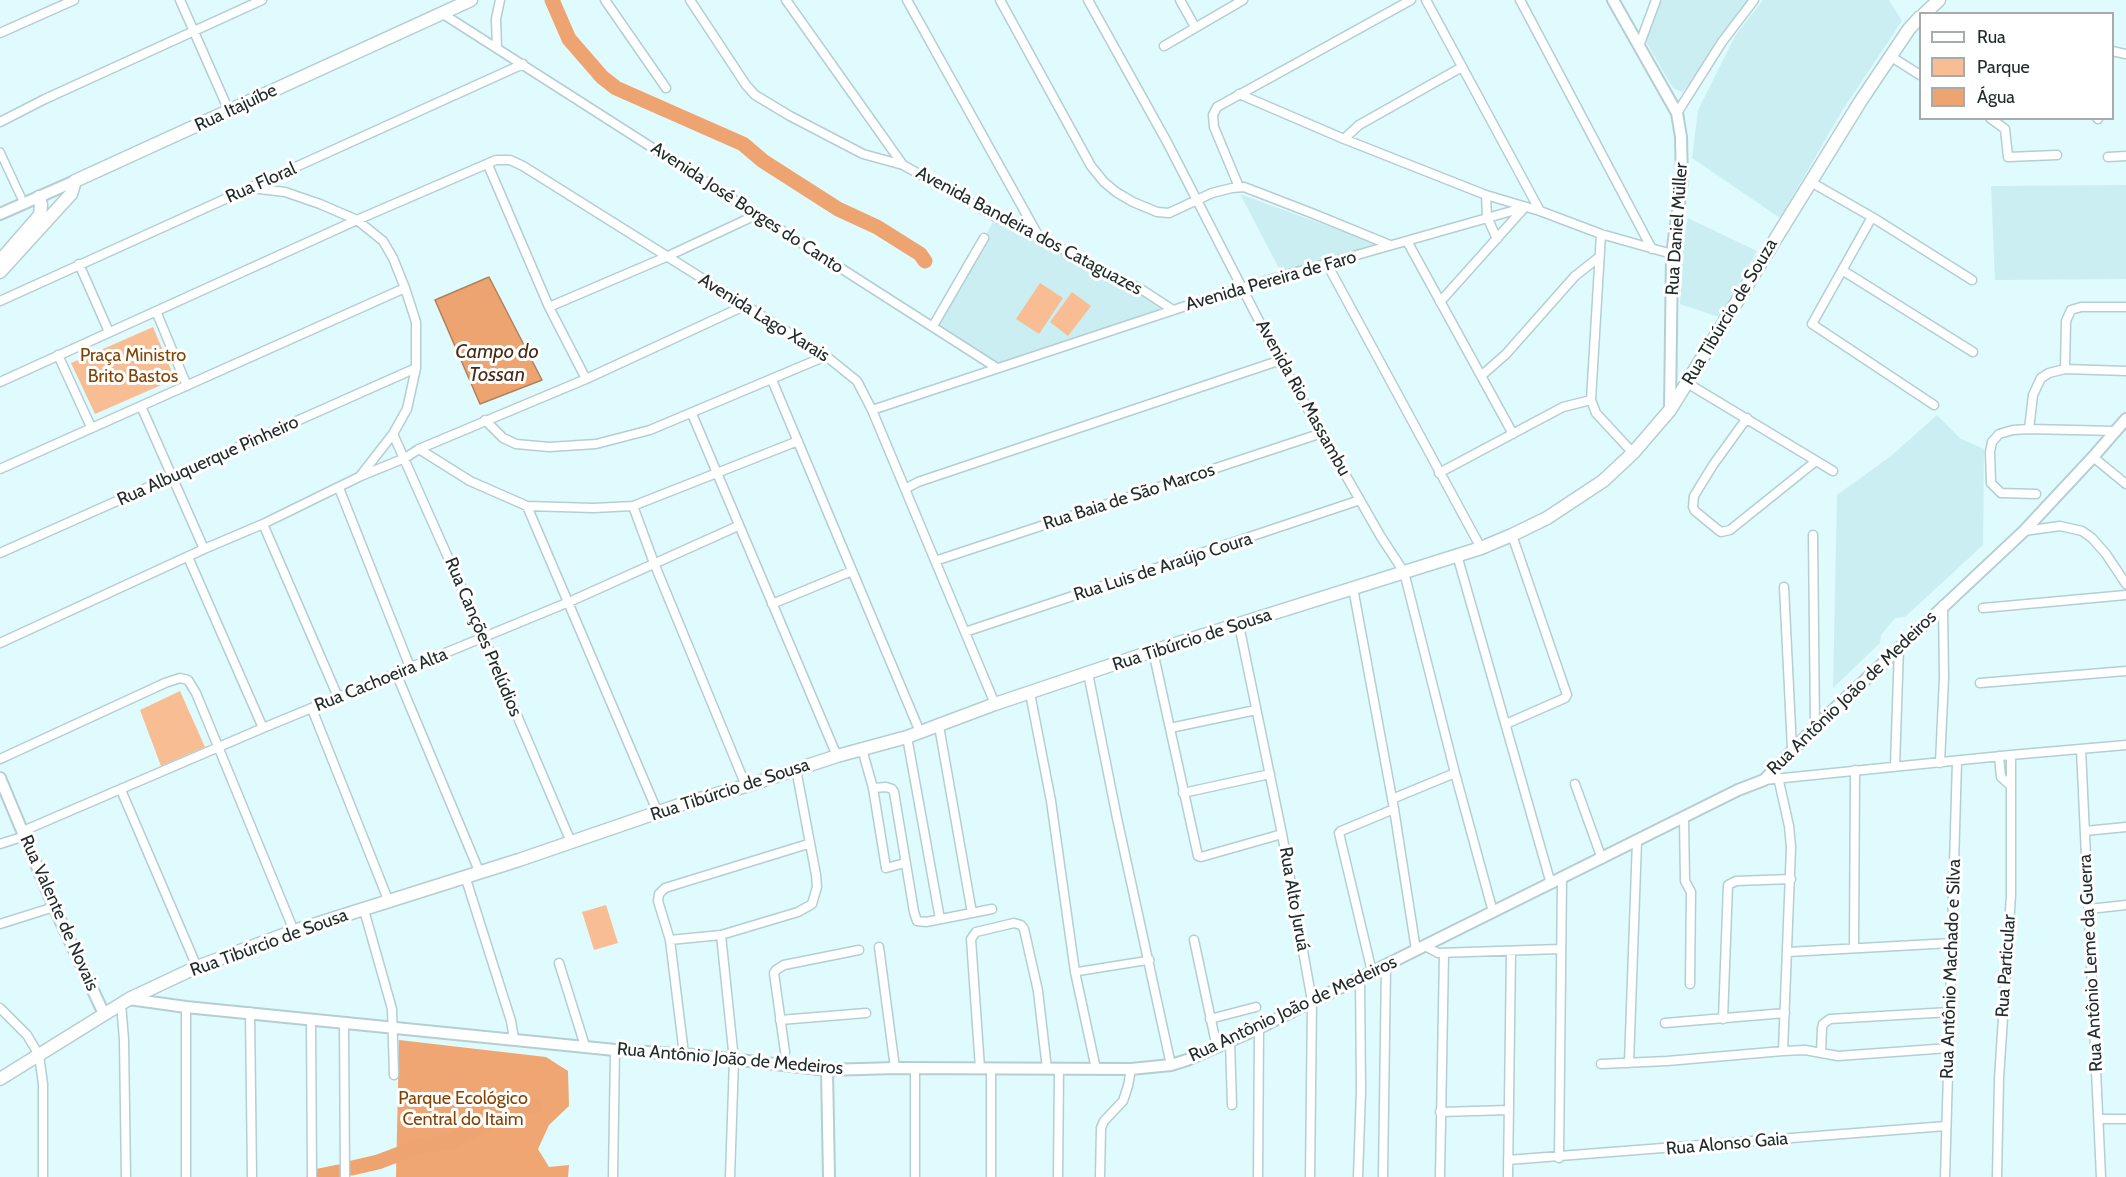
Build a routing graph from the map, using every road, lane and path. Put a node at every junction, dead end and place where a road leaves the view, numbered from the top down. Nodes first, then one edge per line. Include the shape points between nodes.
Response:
1 (74, 0) edge
2 (180, 0) edge
3 (262, 0) edge
4 (471, 0) edge
5 (500, 0) edge
6 (604, 0) edge
7 (690, 0) edge
8 (786, 0) edge
9 (907, 0) edge
10 (1000, 0) edge
11 (1088, 0) edge
12 (1180, 0) edge
13 (1243, 0) edge
14 (1412, 0) edge
15 (1426, 0) edge
16 (1520, 0) edge
17 (1613, 0) edge
18 (1656, 0) edge
19 (1754, 0) edge
20 (443, 14) junction
21 (1919, 18) edge
22 (1194, 27) junction
23 (194, 31) junction
24 (0, 33) edge
25 (1164, 46) dead end
26 (1639, 46) junction
27 (497, 48) junction
28 (1890, 56) junction
29 (523, 64) junction
30 (1462, 67) junction
31 (1919, 74) edge
32 (666, 88) dead end
33 (1239, 94) junction
34 (229, 111) junction
35 (1677, 113) junction
36 (1993, 120) edge
37 (0, 122) edge
38 (1344, 139) junction
39 (0, 152) edge
40 (2057, 155) dead end
41 (2126, 156) edge
42 (2108, 157) dead end
43 (488, 165) junction
44 (903, 165) junction
45 (75, 181) junction
46 (1809, 181) junction
47 (1239, 187) junction
48 (250, 188) junction
49 (1486, 195) junction
50 (21, 197) dead end
51 (39, 197) junction
52 (1197, 200) junction
53 (1526, 207) junction
54 (1540, 211) junction
55 (0, 214) edge
56 (756, 215) junction
57 (1487, 217) junction
58 (1872, 218) junction
59 (357, 220) junction
60 (1601, 234) junction
61 (1039, 237) junction
62 (984, 238) dead end
63 (1497, 239) junction
64 (1407, 241) junction
65 (1390, 246) junction
66 (1652, 249) junction
67 (1672, 254) junction
68 (666, 257) junction
69 (1598, 258) junction
70 (0, 261) edge
71 (79, 264) junction
72 (1327, 264) junction
73 (1842, 270) junction
74 (0, 272) edge
75 (1972, 280) dead end
76 (405, 288) junction
77 (1242, 288) junction
78 (0, 301) edge
79 (1440, 302) junction
80 (744, 306) junction
81 (549, 307) junction
82 (2126, 307) edge
83 (1173, 310) junction
84 (156, 311) junction
85 (933, 326) junction
86 (109, 332) junction
87 (1974, 352) dead end
88 (58, 355) junction
89 (826, 356) junction
90 (1281, 360) junction
91 (416, 368) junction
92 (998, 368) junction
93 (2065, 369) junction
94 (2126, 371) edge
95 (1481, 376) junction
96 (586, 379) junction
97 (772, 380) junction
98 (0, 382) edge
99 (1687, 383) junction
100 (187, 386) junction
101 (1591, 400) junction
102 (1934, 405) dead end
103 (141, 406) junction
104 (872, 410) junction
105 (1670, 410) junction
106 (692, 414) junction
107 (1747, 418) junction
108 (2126, 418) edge
109 (485, 420) junction
110 (91, 428) junction
111 (2029, 429) junction
112 (2116, 431) junction
113 (1322, 433) junction
114 (393, 434) junction
115 (1513, 434) junction
116 (798, 441) junction
117 (419, 449) junction
118 (1633, 453) junction
119 (2093, 457) junction
120 (405, 458) junction
121 (1816, 460) junction
122 (0, 469) edge
123 (1833, 471) dead end
124 (1439, 473) junction
125 (717, 474) junction
126 (361, 476) junction
127 (172, 477) junction
128 (2126, 484) edge
129 (339, 488) junction
130 (905, 489) junction
131 (2036, 494) dead end
132 (1360, 500) junction
133 (527, 506) junction
134 (633, 506) junction
135 (263, 524) junction
136 (738, 526) junction
137 (2024, 531) junction
138 (1813, 535) dead end
139 (1512, 536) junction
140 (1481, 548) junction
141 (204, 549) junction
142 (0, 554) edge
143 (1457, 555) junction
144 (188, 556) junction
145 (935, 561) junction
146 (654, 563) junction
147 (852, 571) junction
148 (1404, 572) junction
149 (2126, 584) edge
150 (1784, 586) dead end
151 (1353, 588) junction
152 (2126, 595) edge
153 (569, 602) junction
154 (772, 604) junction
155 (1943, 605) junction
156 (1983, 608) dead end
157 (1239, 625) junction
158 (966, 632) junction
159 (484, 638) junction
160 (0, 643) edge
161 (1899, 647) junction
162 (1153, 651) junction
163 (410, 667) junction
164 (2126, 670) edge
165 (396, 673) junction
166 (1088, 673) junction
167 (1980, 683) dead end
168 (1030, 693) junction
169 (338, 697) junction
170 (995, 704) junction
171 (312, 709) junction
172 (1256, 710) junction
173 (1506, 724) junction
174 (939, 726) junction
175 (1815, 727) junction
176 (263, 728) junction
177 (1170, 728) junction
178 (920, 732) junction
179 (906, 737) junction
180 (2126, 746) edge
181 (217, 747) junction
182 (862, 749) junction
183 (1792, 749) junction
184 (2081, 749) junction
185 (2011, 755) junction
186 (837, 756) junction
187 (1999, 756) junction
188 (0, 759) edge
189 (1957, 761) junction
190 (1940, 763) junction
191 (1895, 766) junction
192 (796, 769) junction
193 (1855, 770) junction
194 (1455, 773) junction
195 (1270, 774) junction
196 (1778, 777) junction
197 (0, 778) edge
198 (1764, 780) junction
199 (1575, 784) dead end
200 (746, 786) junction
201 (2011, 786) junction
202 (873, 788) junction
203 (121, 790) junction
204 (1183, 793) junction
205 (1392, 799) junction
206 (1394, 809) junction
207 (657, 813) junction
208 (1684, 817) junction
209 (2126, 826) edge
210 (2085, 831) junction
211 (24, 833) junction
212 (1282, 834) junction
213 (1637, 841) junction
214 (571, 842) junction
215 (0, 844) edge
216 (808, 844) junction
217 (1602, 859) junction
218 (905, 863) junction
219 (479, 872) junction
220 (465, 876) junction
221 (1791, 879) junction
222 (1557, 881) junction
223 (389, 902) junction
224 (2126, 905) edge
225 (54, 907) junction
226 (992, 909) dead end
227 (2089, 909) junction
228 (364, 910) junction
229 (1493, 912) junction
230 (972, 913) junction
231 (940, 919) junction
232 (0, 924) edge
233 (294, 931) junction
234 (721, 935) junction
235 (670, 940) junction
236 (1194, 940) dead end
237 (1952, 943) junction
238 (879, 947) dead end
239 (1854, 947) junction
240 (1421, 948) junction
241 (1560, 949) junction
242 (859, 950) dead end
243 (1511, 951) junction
244 (1788, 952) junction
245 (1444, 953) junction
246 (1150, 960) junction
247 (559, 963) dead end
248 (1386, 965) junction
249 (197, 968) junction
250 (1075, 972) junction
251 (1372, 972) junction
252 (1360, 977) junction
253 (1690, 984) dead end
254 (125, 1001) junction
255 (1312, 1001) junction
256 (186, 1007) junction
257 (1256, 1007) dead end
258 (0, 1008) edge
259 (250, 1012) junction
260 (1950, 1012) junction
261 (866, 1013) dead end
262 (1785, 1013) junction
263 (104, 1014) junction
264 (1210, 1018) junction
265 (311, 1019) junction
266 (1723, 1019) junction
267 (780, 1020) junction
268 (344, 1022) junction
269 (1665, 1023) dead end
270 (394, 1027) junction
271 (1259, 1028) junction
272 (514, 1039) junction
273 (1230, 1042) junction
274 (585, 1046) junction
275 (1217, 1048) junction
276 (1949, 1048) junction
277 (615, 1050) junction
278 (1783, 1051) junction
279 (1821, 1052) junction
280 (684, 1054) junction
281 (39, 1055) junction
282 (786, 1058) junction
283 (734, 1060) junction
284 (1629, 1063) junction
285 (1601, 1064) dead end
286 (1171, 1065) junction
287 (895, 1068) junction
288 (915, 1068) junction
289 (985, 1069) junction
290 (1047, 1069) junction
291 (1096, 1069) junction
292 (1131, 1069) junction
293 (827, 1070) junction
294 (1059, 1070) junction
295 (394, 1075) dead end
296 (0, 1079) edge
297 (1232, 1106) dead end
298 (1509, 1110) junction
299 (1440, 1112) junction
300 (2098, 1119) junction
301 (2126, 1119) edge
302 (1946, 1126) junction
303 (1559, 1158) junction
304 (1508, 1161) junction
305 (43, 1177) edge
306 (126, 1177) edge
307 (186, 1177) edge
308 (252, 1177) edge
309 (312, 1177) edge
310 (345, 1177) edge
311 (614, 1177) edge
312 (730, 1177) edge
313 (829, 1177) edge
314 (915, 1177) edge
315 (991, 1177) edge
316 (1058, 1177) edge
317 (1101, 1177) edge
318 (1258, 1177) edge
319 (1310, 1177) edge
320 (1358, 1177) edge
321 (1383, 1177) edge
322 (1440, 1177) edge
323 (1508, 1177) edge
324 (1945, 1177) edge
325 (1997, 1177) edge
326 (2101, 1177) edge

1 - 24 street
2 - 23 street
3 - 23 street
4 - 20 main road, Rua Itajuíbe
5 - 27 street
6 - 32 street
7 - 44 street via 755,94 863,154
8 - 44 street, Avenida Bandeira dos Cataguazes
9 - 61 street
10 - 52 street via 1091,166 1104,182 1132,202 1163,213 1178,211
11 - 52 street, Avenida Rio Massambu
12 - 22 street
13 - 22 street
14 - 33 street
15 - 30 street
16 - 66 street
17 - 26 street
18 - 26 street
19 - 35 street
20 - 27 street, Avenida José Borges do Canto
20 - 34 main road, Rua Itajuíbe
21 - 28 main road, Rua Tibúrcio de Souza
22 - 25 street
23 - 34 street
23 - 37 street
26 - 35 street
27 - 29 street, Avenida José Borges do Canto
28 - 31 street
28 - 46 main road, Rua Tibúrcio de Souza
29 - 48 street, Rua Floral
29 - 56 street, Avenida José Borges do Canto
30 - 38 street via 1359,125
30 - 54 street
33 - 38 street
33 - 47 street via 1217,107 1213,114 1214,127
34 - 45 main road, Rua Itajuíbe
35 - 67 street, Rua Daniel Müller via 1683,153
36 - 40 street via 2005,129 2008,157
38 - 49 street
39 - 50 street
41 - 42 street
43 - 59 street, Avenida Lago Xarais
43 - 68 street, Avenida Lago Xarais via 501,159 523,166
43 - 81 street
44 - 61 street, Avenida Bandeira dos Cataguazes
45 - 51 street, Rua Itajuíbe
45 - 74 main road via 71,194
46 - 58 street
46 - 99 main road, Rua Tibúrcio de Souza
47 - 52 street
47 - 65 street
48 - 59 street via 285,192
48 - 71 street, Rua Floral
49 - 53 street
49 - 57 street
51 - 55 street, Rua Itajuíbe
51 - 70 main road via 40,215
52 - 77 street, Avenida Rio Massambu
53 - 54 street
53 - 57 street, Avenida Pereira de Faro
53 - 63 street
54 - 60 street
56 - 68 street
56 - 85 street, Avenida José Borges do Canto
57 - 63 street
57 - 64 street, Avenida Pereira de Faro
58 - 73 street
58 - 75 street
59 - 76 street via 383,241
59 - 84 street, Avenida Lago Xarais
60 - 66 street
60 - 69 street
61 - 83 street, Avenida Bandeira dos Cataguazes
62 - 85 street
63 - 79 street
64 - 65 street, Avenida Pereira de Faro
64 - 79 street
65 - 72 street, Avenida Pereira de Faro
66 - 67 street
67 - 105 street, Rua Daniel Müller
68 - 80 street, Avenida Lago Xarais
68 - 81 street
69 - 95 street via 1575,276 1506,354
69 - 101 street
71 - 78 street, Rua Floral
71 - 86 street
72 - 77 street, Avenida Pereira de Faro
72 - 124 street
73 - 87 street
73 - 102 street via 1813,326
76 - 91 street via 416,322
76 - 100 street
77 - 83 street, Avenida Pereira de Faro
77 - 90 street, Avenida Rio Massambu
79 - 95 street
80 - 89 street, Avenida Lago Xarais
80 - 96 street
81 - 96 street
82 - 93 street via 2071,310 2066,321
83 - 92 street, Avenida Pereira de Faro
84 - 86 street, Avenida Lago Xarais
84 - 100 street
85 - 92 street, Avenida José Borges do Canto
86 - 88 street, Avenida Lago Xarais
88 - 98 street, Avenida Lago Xarais
88 - 110 street
89 - 97 street
89 - 104 street, Avenida Lago Xarais via 857,381
90 - 113 street, Avenida Rio Massambu
90 - 130 street
91 - 114 street via 407,409
91 - 127 street, Rua Albuquerque Pinheiro
92 - 104 street, Avenida Pereira de Faro
93 - 94 street
93 - 111 street via 2049,373 2037,384
95 - 115 street
96 - 109 street
97 - 106 street
97 - 116 street
99 - 105 main road, Rua Tibúrcio de Souza
99 - 107 street
100 - 103 street
101 - 115 street via 1563,407
101 - 118 street via 1596,413
103 - 110 street
103 - 127 street
104 - 130 street, Avenida Lago Xarais
105 - 118 main road, Rua Tibúrcio de Souza
106 - 109 street via 596,444 549,447 516,444 503,438
106 - 125 street
107 - 121 street
107 - 121 street via 1694,496 1695,511 1721,532 1730,530
108 - 112 street, Rua Antônio João de Medeiros
109 - 117 street
110 - 122 street
111 - 112 street
111 - 131 street via 2005,432 1995,438 1990,452 1990,477 2001,493
112 - 119 street, Rua Antônio João de Medeiros
113 - 132 street, Avenida Rio Massambu
113 - 145 street, Rua Baia de São Marcos
114 - 120 street, Rua Canções Prelúdios
114 - 126 street
115 - 124 street
116 - 125 street
116 - 147 street
117 - 120 street
117 - 133 street via 471,481
118 - 139 main road, Rua Tibúrcio de Souza via 1578,499
119 - 128 street
119 - 137 street, Rua Antônio João de Medeiros
120 - 126 street
120 - 159 street, Rua Canções Prelúdios
121 - 123 street
124 - 140 street
125 - 134 street
125 - 136 street
126 - 129 street
127 - 141 street
127 - 142 street, Rua Albuquerque Pinheiro
129 - 135 street
129 - 163 street
130 - 145 street, Avenida Lago Xarais
132 - 148 street, Avenida Rio Massambu
132 - 158 street, Rua Luis de Araújo Coura
133 - 134 street
133 - 153 street
134 - 146 street
135 - 141 street
135 - 169 street
136 - 146 street, Rua Cachoeira Alta
136 - 154 street
137 - 149 street via 2060,526 2082,531 2106,554
137 - 155 street, Rua Antônio João de Medeiros
138 - 175 street
139 - 140 main road, Rua Tibúrcio de Souza
139 - 173 street via 1567,695
140 - 143 main road, Rua Tibúrcio de Sousa
141 - 144 street
143 - 148 main road, Rua Tibúrcio de Sousa
143 - 173 street
144 - 160 street
144 - 176 street
145 - 158 street, Avenida Lago Xarais
146 - 153 street, Rua Cachoeira Alta
146 - 200 street
147 - 154 street
147 - 178 street
148 - 151 main road, Rua Tibúrcio de Sousa
148 - 194 street, Avenida Rio Massambu
150 - 183 street
151 - 157 main road, Rua Tibúrcio de Sousa
151 - 205 street
152 - 156 street
153 - 159 street, Rua Cachoeira Alta
153 - 207 street
154 - 186 street
155 - 161 street, Rua Antônio João de Medeiros
155 - 190 street
157 - 162 main road, Rua Tibúrcio de Sousa
157 - 172 street, Rua Alto Juruá
158 - 170 street, Avenida Lago Xarais
159 - 163 street, Rua Cachoeira Alta
159 - 214 street, Rua Canções Prelúdios
161 - 175 street, Rua Antônio João de Medeiros
161 - 191 street
162 - 166 main road, Rua Tibúrcio de Sousa
162 - 177 street
163 - 165 street, Rua Cachoeira Alta
164 - 167 street
165 - 169 street, Rua Cachoeira Alta
165 - 219 street
166 - 168 main road, Rua Tibúrcio de Sousa
166 - 246 street
168 - 170 main road, Rua Tibúrcio de Sousa
168 - 250 street via 1051,801
169 - 171 street, Rua Cachoeira Alta
170 - 174 main road, Rua Tibúrcio de Sousa
171 - 176 street, Rua Cachoeira Alta
171 - 223 street
172 - 177 street
172 - 195 street, Rua Alto Juruá
173 - 222 street
174 - 178 main road, Rua Tibúrcio de Sousa
174 - 230 street
175 - 183 street, Rua Antônio João de Medeiros
176 - 181 street, Rua Cachoeira Alta
177 - 204 street
178 - 179 main road, Rua Tibúrcio de Sousa
179 - 182 main road, Rua Tibúrcio de Sousa
179 - 231 street
180 - 184 street
181 - 188 street via 196,693 188,680 180,678
181 - 203 street, Rua Cachoeira Alta
181 - 233 street
182 - 186 main road, Rua Tibúrcio de Sousa
182 - 202 street
183 - 198 street, Rua Antônio João de Medeiros
184 - 185 street
184 - 210 street, Rua Antônio Leme da Guerra
185 - 187 street
185 - 201 street, Rua Particular
186 - 192 main road, Rua Tibúrcio de Sousa
187 - 189 street
187 - 201 street via 2001,777
189 - 190 street
189 - 237 street, Rua Antônio Machado e Silva
190 - 191 street
191 - 193 street
192 - 200 main road, Rua Tibúrcio de Sousa
192 - 216 street
193 - 196 street
193 - 239 street
194 - 205 street
194 - 229 street, Avenida Rio Massambu
195 - 204 street
195 - 212 street, Rua Alto Juruá
196 - 198 street
196 - 221 street via 1789,826
197 - 211 street, Rua Valente de Novais
198 - 208 street, Rua Antônio João de Medeiros
199 - 217 street
200 - 207 main road, Rua Tibúrcio de Sousa
201 - 325 street, Rua Particular via 2011,896
202 - 218 street via 886,787 894,792
202 - 218 street via 886,868
203 - 211 street, Rua Cachoeira Alta
203 - 249 street
204 - 212 street via 1199,856
205 - 206 street
206 - 240 street
206 - 251 street via 1339,833
207 - 214 main road, Rua Tibúrcio de Sousa
208 - 213 street, Rua Antônio João de Medeiros
208 - 253 street via 1684,880 1690,892
209 - 210 street
210 - 227 street, Rua Antônio Leme da Guerra
211 - 215 street, Rua Cachoeira Alta
211 - 225 street, Rua Valente de Novais
212 - 255 street, Rua Alto Juruá
213 - 217 street, Rua Antônio João de Medeiros
213 - 284 street
214 - 219 main road, Rua Tibúrcio de Sousa
216 - 234 street via 817,887 812,904 798,912
216 - 235 street via 665,888 658,901
217 - 222 street, Rua Antônio João de Medeiros
218 - 231 street via 915,918 924,922
219 - 220 main road, Rua Tibúrcio de Sousa
220 - 223 main road, Rua Tibúrcio de Sousa
220 - 272 street
221 - 244 street
221 - 266 street via 1728,885
222 - 229 street, Rua Antônio João de Medeiros
222 - 241 street
223 - 228 main road, Rua Tibúrcio de Sousa
224 - 227 street
225 - 232 street
225 - 263 street, Rua Valente de Novais
226 - 230 street
227 - 300 street, Rua Antônio Leme da Guerra
228 - 233 main road, Rua Tibúrcio de Sousa
228 - 270 street
229 - 240 street, Rua Antônio João de Medeiros
230 - 231 street
233 - 249 main road, Rua Tibúrcio de Sousa
234 - 235 street
234 - 283 street
235 - 280 street
236 - 264 street
237 - 239 street
237 - 260 street, Rua Antônio Machado e Silva
238 - 287 street
239 - 244 street
240 - 245 street
240 - 248 street, Rua Antônio João de Medeiros
241 - 243 street
241 - 303 street
242 - 267 street via 776,970
243 - 245 street
243 - 298 street
244 - 262 street
245 - 299 street
246 - 250 street
246 - 286 street
247 - 274 street
248 - 251 street, Rua Antônio João de Medeiros
248 - 321 street
249 - 254 main road, Rua Tibúrcio de Sousa
250 - 291 street
251 - 252 street, Rua Antônio João de Medeiros
252 - 255 street, Rua Antônio João de Medeiros
252 - 320 street
254 - 256 street, Rua Antônio João de Medeiros
254 - 263 main road, Rua Tibúrcio de Sousa
254 - 306 street
255 - 271 street, Rua Antônio João de Medeiros
255 - 319 street, Rua Alto Juruá
256 - 259 street, Rua Antônio João de Medeiros
256 - 307 street
257 - 264 street
258 - 281 street via 27,1035
259 - 265 street, Rua Antônio João de Medeiros
259 - 308 street
260 - 276 street, Rua Antônio Machado e Silva
260 - 279 street via 1830,1019 1823,1024
261 - 267 street
262 - 266 street
262 - 278 street
263 - 281 main road, Rua Tibúrcio de Sousa
264 - 275 street
265 - 268 street, Rua Antônio João de Medeiros
265 - 309 street
266 - 269 street
267 - 282 street
268 - 270 street, Rua Antônio João de Medeiros
268 - 310 street
270 - 272 street, Rua Antônio João de Medeiros
270 - 295 street
271 - 273 street, Rua Antônio João de Medeiros
271 - 318 street
272 - 274 street, Rua Antônio João de Medeiros
273 - 275 street, Rua Antônio João de Medeiros
273 - 297 street
274 - 277 street, Rua Antônio João de Medeiros
275 - 286 street, Rua Antônio João de Medeiros
276 - 279 street via 1838,1056
276 - 302 street, Rua Antônio Machado e Silva
277 - 280 street, Rua Antônio João de Medeiros
277 - 311 street
278 - 279 street
278 - 284 street
280 - 283 street, Rua Antônio João de Medeiros
281 - 296 main road, Rua Tibúrcio de Sousa
281 - 305 street via 43,1084
282 - 283 street, Rua Antônio João de Medeiros
282 - 293 street, Rua Antônio João de Medeiros
283 - 312 street
284 - 285 street
286 - 292 street, Rua Antônio João de Medeiros
287 - 288 street, Rua Antônio João de Medeiros
287 - 293 street, Rua Antônio João de Medeiros
288 - 289 street, Rua Antônio João de Medeiros
288 - 314 street
289 - 290 street, Rua Antônio João de Medeiros
289 - 290 street via 971,939 976,932 1014,922 1024,929 1040,1001
289 - 315 street
290 - 294 street, Rua Antônio João de Medeiros
291 - 292 street, Rua Antônio João de Medeiros
291 - 294 street, Rua Antônio João de Medeiros
292 - 317 street via 1123,1101 1102,1124
293 - 313 street
294 - 316 street
298 - 299 street
298 - 304 street
299 - 322 street
300 - 301 street
300 - 326 street, Rua Antônio Leme da Guerra
302 - 303 street, Rua Alonso Gaia
302 - 324 street, Rua Antônio Machado e Silva
303 - 304 street, Rua Alonso Gaia
304 - 323 street

